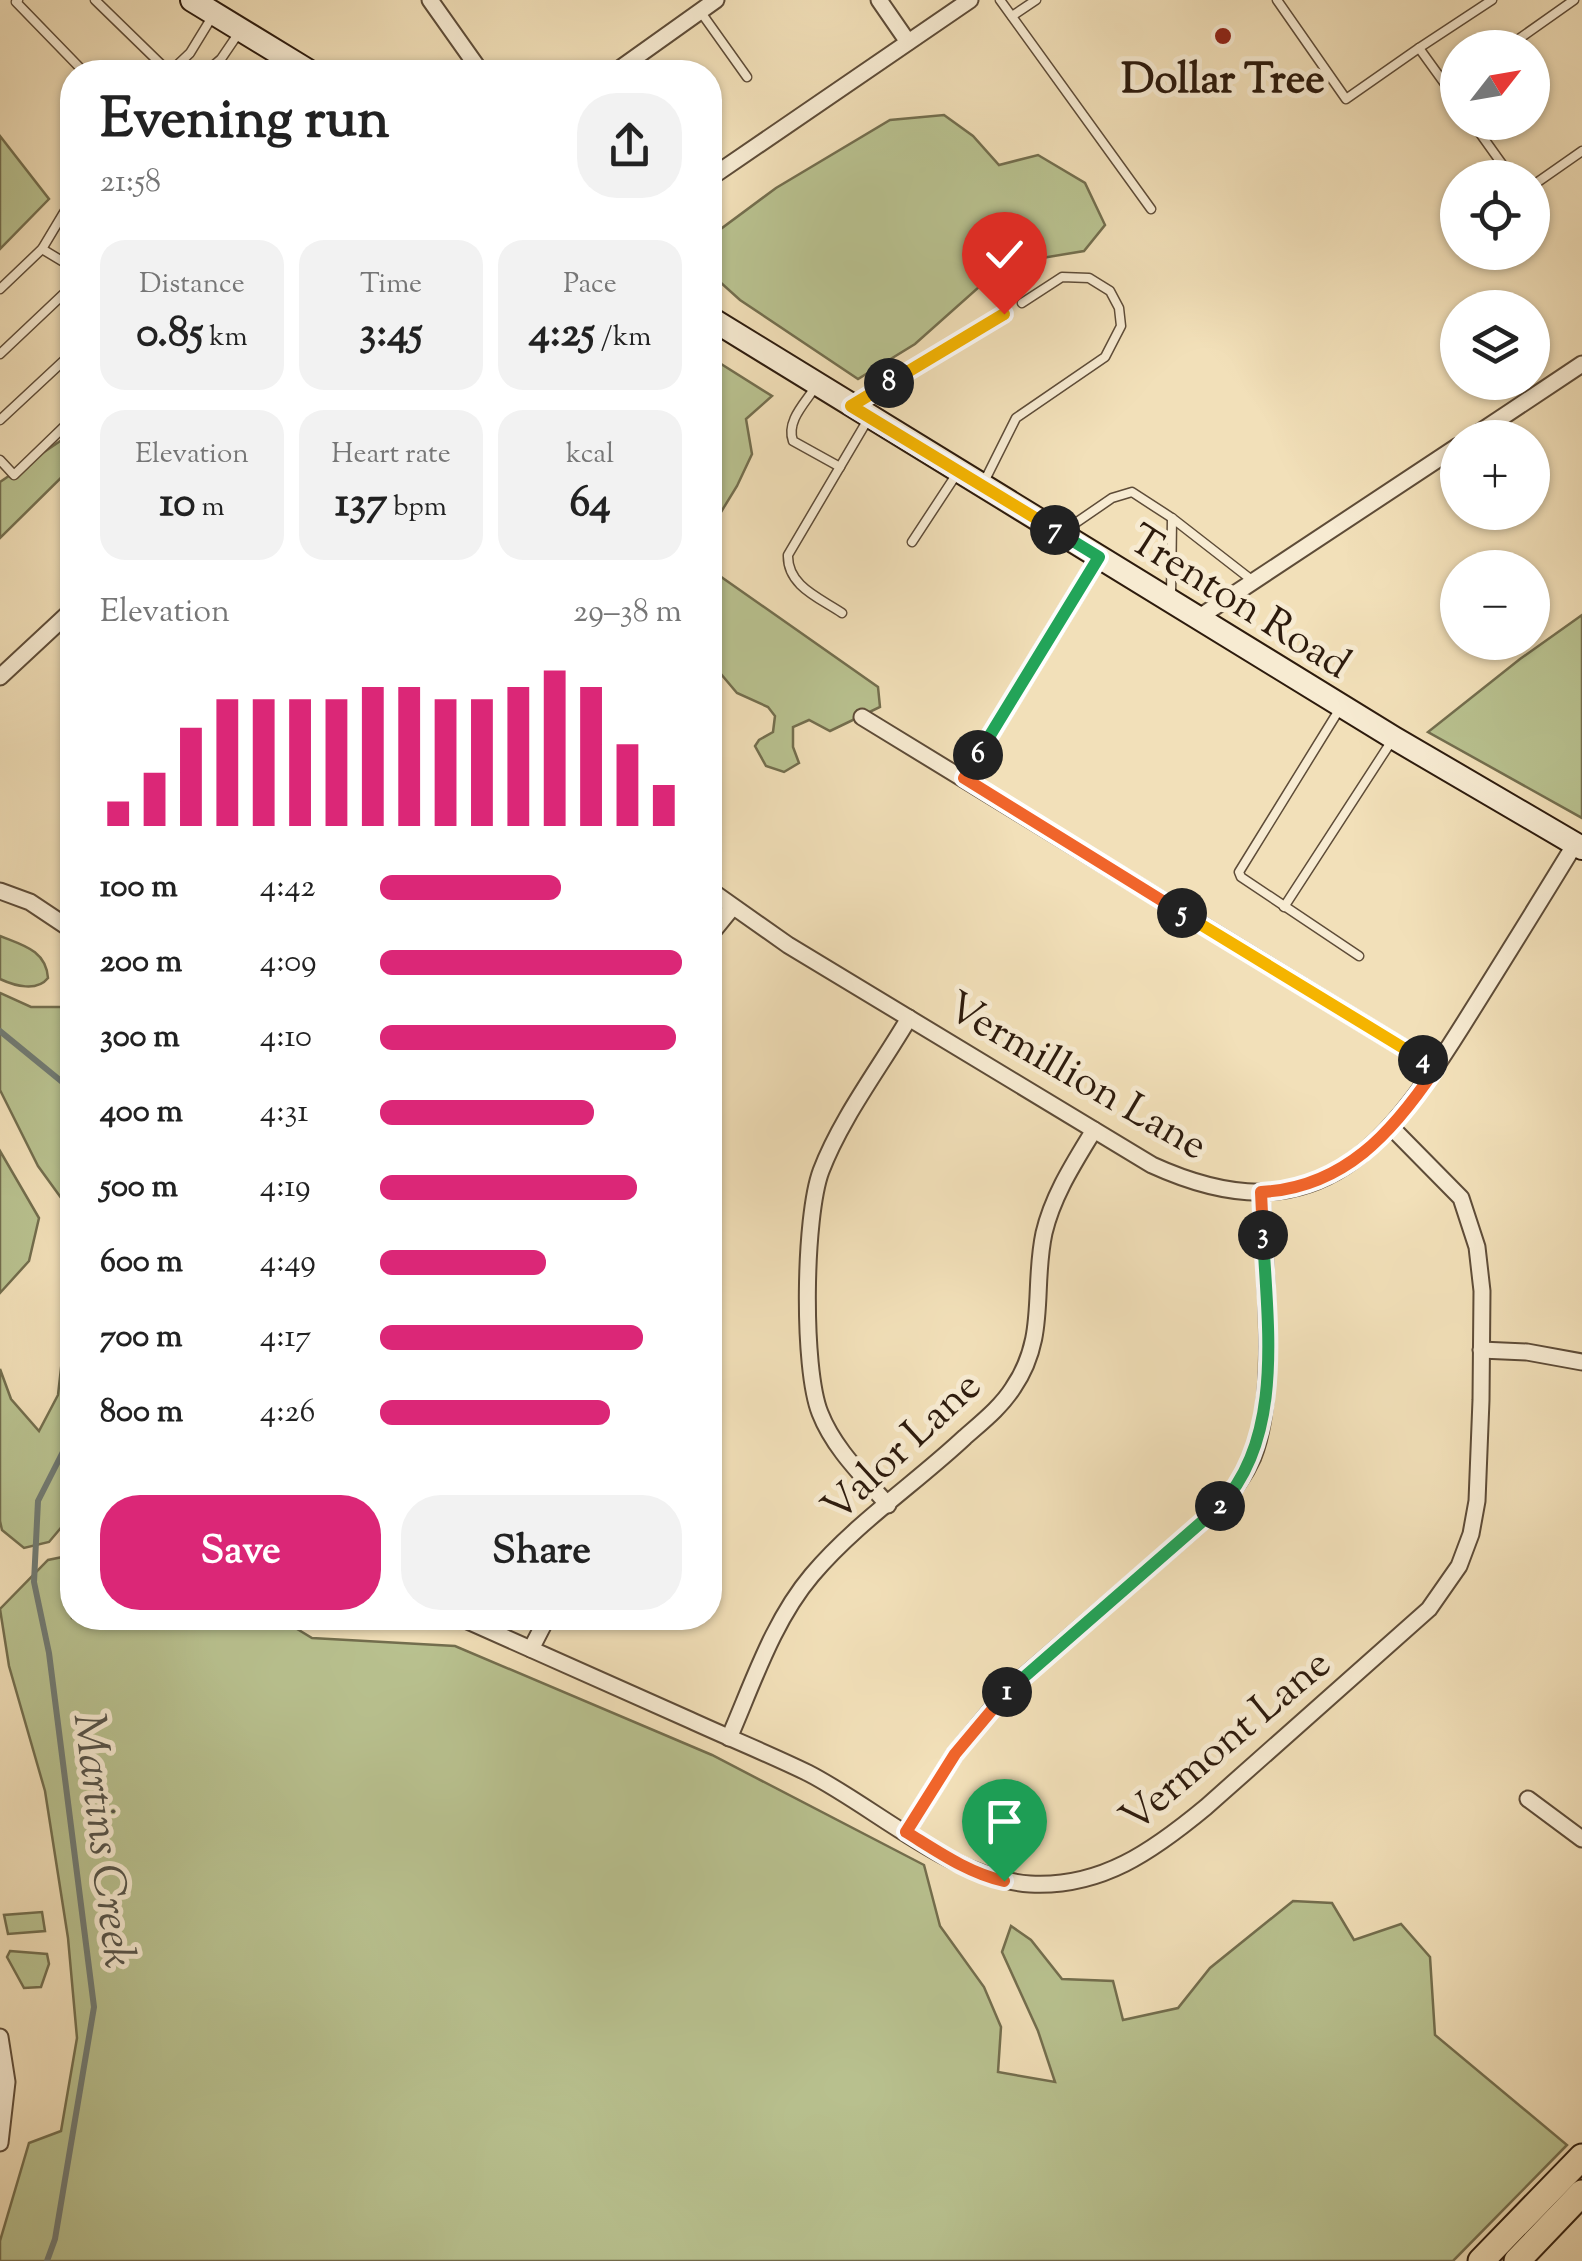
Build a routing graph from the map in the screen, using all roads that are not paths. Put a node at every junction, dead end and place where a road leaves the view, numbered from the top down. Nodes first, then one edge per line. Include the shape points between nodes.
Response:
1 (18, 0) edge
2 (95, 0) edge
3 (192, 0) edge
4 (430, 0) edge
5 (716, 0) edge
6 (879, 0) edge
7 (1000, 0) edge
8 (1036, 0) edge
9 (1277, 0) edge
10 (1492, 0) edge
11 (1574, 0) edge
12 (963, 2) edge
13 (700, 12) junction
14 (214, 14) junction
15 (1012, 16) junction
16 (241, 30) junction
17 (1532, 30) edge
18 (908, 42) junction
19 (1419, 48) junction
20 (72, 60) edge
21 (158, 60) edge
22 (183, 60) edge
23 (219, 60) edge
24 (290, 60) edge
25 (472, 60) edge
26 (632, 60) edge
27 (747, 77) dead end
28 (1440, 77) edge
29 (1582, 150) edge
30 (722, 170) edge
31 (1550, 173) edge
32 (1152, 209) dead end
33 (60, 219) edge
34 (42, 249) junction
35 (60, 260) edge
36 (0, 289) edge
37 (60, 297) edge
38 (1022, 304) dead end
39 (1004, 314) dead end
40 (722, 326) edge
41 (0, 354) edge
42 (60, 364) edge
43 (1582, 364) edge
44 (816, 385) junction
45 (860, 412) junction
46 (0, 420) edge
47 (1497, 420) edge
48 (60, 431) edge
49 (1440, 458) edge
50 (0, 460) edge
51 (840, 467) junction
52 (959, 472) junction
53 (982, 486) junction
54 (1172, 518) junction
55 (1060, 533) junction
56 (912, 542) dead end
57 (1099, 557) junction
58 (1254, 581) junction
59 (1172, 602) junction
60 (842, 613) dead end
61 (1198, 618) junction
62 (60, 621) edge
63 (0, 678) edge
64 (1342, 706) junction
65 (862, 718) dead end
66 (1394, 738) junction
67 (964, 778) junction
68 (1579, 846) edge
69 (0, 891) edge
70 (722, 900) edge
71 (1284, 906) junction
72 (732, 908) junction
73 (60, 920) edge
74 (722, 920) edge
75 (1359, 956) dead end
76 (909, 1018) junction
77 (1436, 1068) junction
78 (1392, 1128) junction
79 (1094, 1130) junction
80 (1261, 1192) junction
81 (1482, 1350) junction
82 (1582, 1362) edge
83 (888, 1505) junction
84 (488, 1630) edge
85 (541, 1630) edge
86 (531, 1649) junction
87 (730, 1738) junction
88 (1528, 1799) dead end
89 (906, 1832) junction
90 (1582, 1839) edge
91 (0, 2037) edge
92 (0, 2143) edge
93 (1582, 2156) edge
94 (1582, 2193) edge
95 (1482, 2261) edge
96 (1516, 2261) edge

1 - 20 lane
2 - 21 lane
3 - 14 main road
4 - 25 street
5 - 13 street
6 - 18 street
7 - 15 lane
8 - 15 lane
9 - 19 lane via 1346,99
10 - 19 lane
11 - 17 lane
12 - 18 street
13 - 26 street
13 - 27 lane
14 - 16 main road
14 - 22 lane
15 - 32 lane
16 - 23 lane
16 - 24 main road
18 - 30 street
19 - 28 lane
29 - 31 lane
33 - 34 lane
34 - 35 lane
34 - 36 lane
37 - 41 lane
38 - 53 lane via 1062,277 1089,278 1110,291 1122,326 1105,357 1016,418
39 - 45 lane
40 - 44 main road, Trenton Road
42 - 46 lane
43 - 47 street
44 - 45 main road, Trenton Road
44 - 51 lane via 790,436
45 - 51 lane
45 - 52 main road, Trenton Road
48 - 50 lane via 14,475
49 - 58 street
51 - 60 lane via 788,563 798,584
52 - 53 main road, Trenton Road
52 - 56 lane
53 - 55 main road, Trenton Road
54 - 55 lane via 1132,492
54 - 58 lane
54 - 59 lane
55 - 57 main road, Trenton Road
57 - 59 main road, Trenton Road
57 - 67 street
58 - 61 street
59 - 61 main road, Trenton Road
61 - 64 main road, Trenton Road
62 - 63 street
64 - 66 main road, Trenton Road
64 - 71 lane via 1239,872
65 - 67 street
66 - 68 main road, Trenton Road
66 - 71 lane
67 - 77 street
68 - 77 street, Vermillion Lane
69 - 73 street
70 - 72 street, Vermillion Lane
71 - 75 lane
72 - 74 street
72 - 76 street, Vermillion Lane
76 - 79 street, Vermillion Lane
76 - 83 street via 822,1170 810,1240 814,1395 830,1433
77 - 78 street, Vermillion Lane
78 - 80 street, Vermillion Lane via 1325,1178
78 - 81 street, Vermont Lane via 1461,1198 1470,1217 1482,1291
79 - 80 street, Vermillion Lane via 1190,1182
79 - 83 street, Valor Lane via 1050,1212 1026,1366 1000,1404
80 - 89 street via 1264,1397 1258,1442 1240,1482 1005,1694 955,1754
81 - 82 street
81 - 89 street, Vermont Lane via 1477,1501 1471,1534 1447,1586 1358,1674 1191,1819 1112,1872 1060,1884 987,1877
83 - 87 street, Valor Lane via 794,1599
84 - 86 street, Vermont Lane
85 - 86 street
86 - 87 street, Vermont Lane
87 - 89 street, Vermont Lane via 806,1772
88 - 90 street
91 - 92 street via 6,2082
93 - 95 main road
94 - 96 main road

